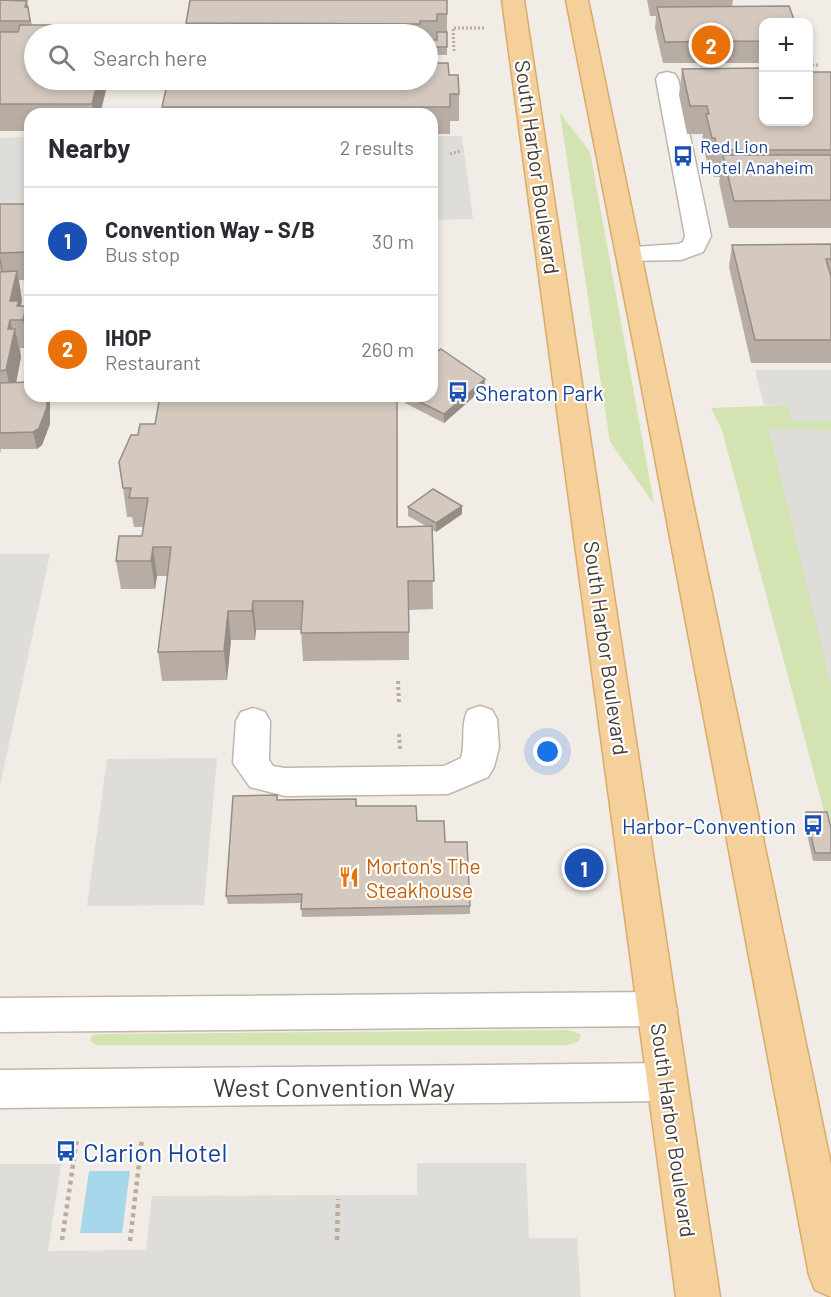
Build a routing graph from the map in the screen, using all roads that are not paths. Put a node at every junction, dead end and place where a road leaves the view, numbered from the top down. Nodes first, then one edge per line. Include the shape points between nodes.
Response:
1 (513, 0) edge
2 (577, 0) edge
3 (667, 79) dead end
4 (629, 253) junction
5 (480, 719) dead end
6 (253, 721) dead end
7 (657, 1009) junction
8 (0, 1015) edge
9 (667, 1082) junction
10 (0, 1089) edge
11 (831, 1275) edge
12 (698, 1297) edge

1 - 7 main road, South Harbor Boulevard
2 - 4 main road
3 - 4 street via 698,236 694,247 681,252
4 - 11 main road
5 - 6 street via 482,747 476,767 448,780 285,782 262,777 250,763
7 - 8 street
7 - 9 main road, South Harbor Boulevard
9 - 10 street, West Convention Way
9 - 12 main road, South Harbor Boulevard

